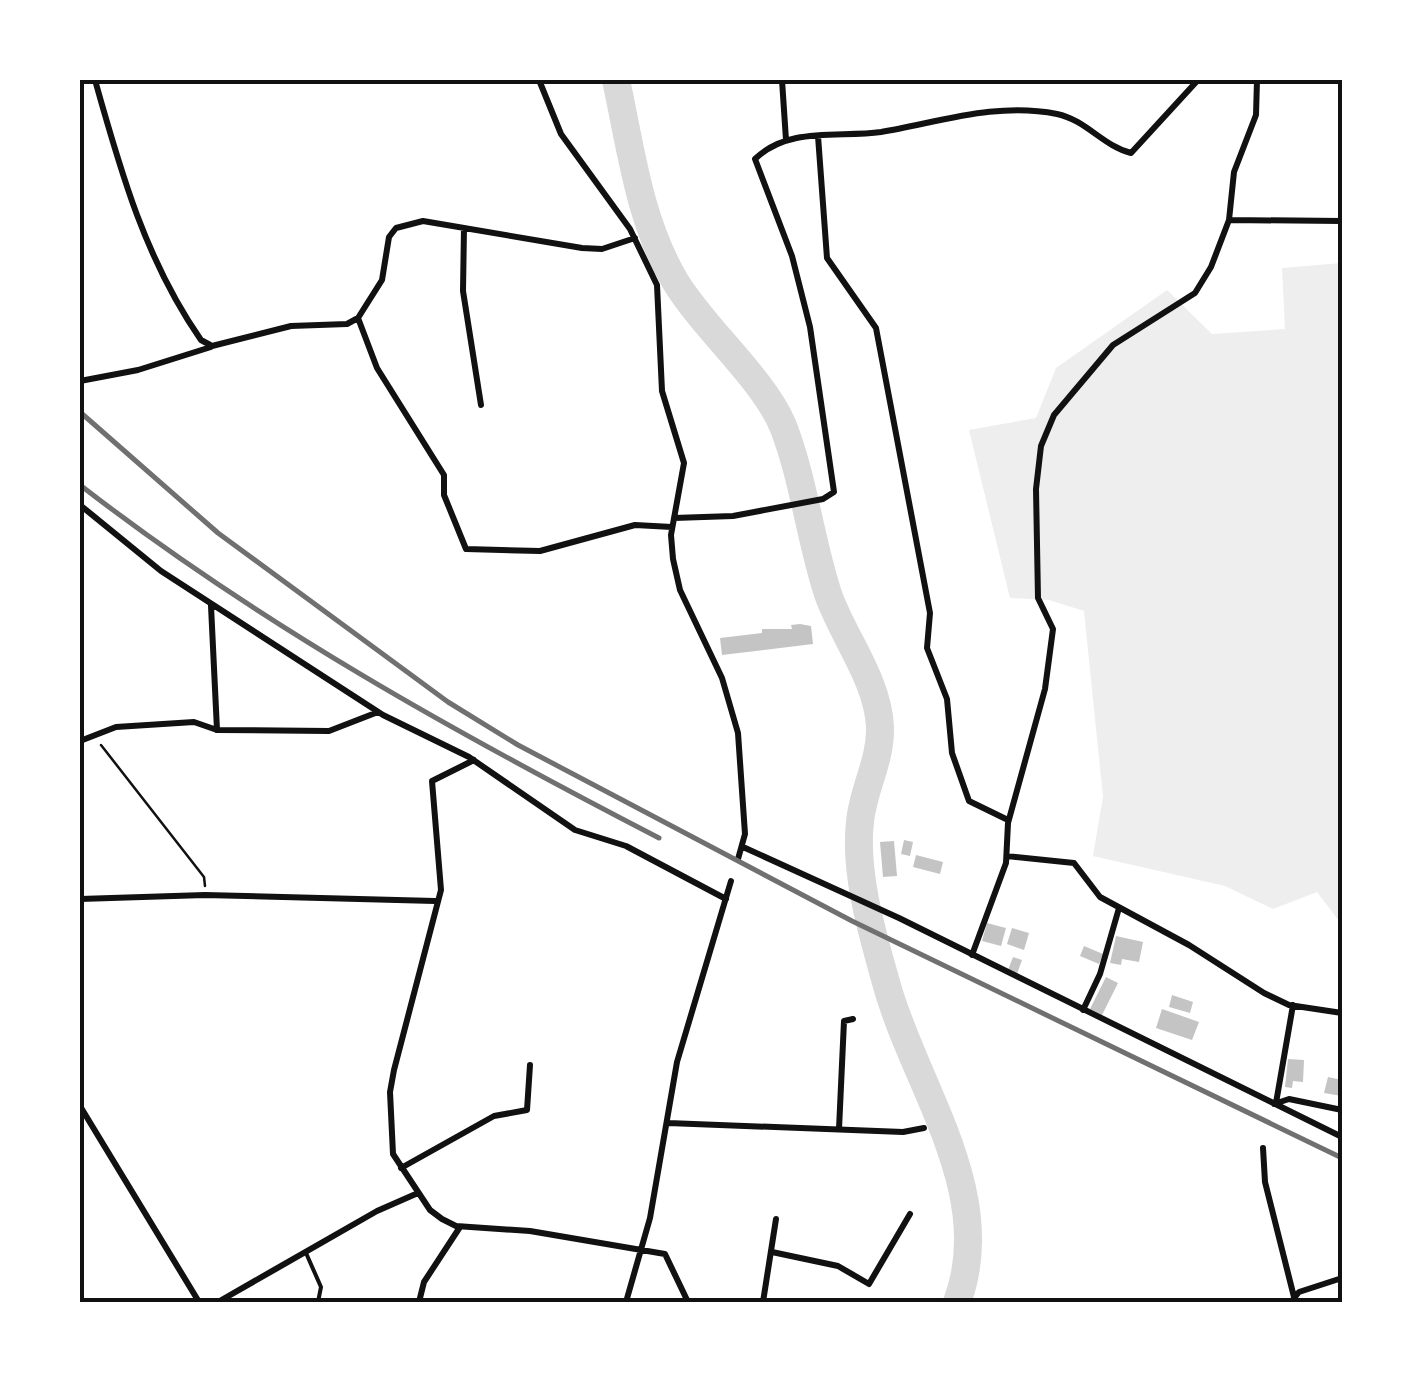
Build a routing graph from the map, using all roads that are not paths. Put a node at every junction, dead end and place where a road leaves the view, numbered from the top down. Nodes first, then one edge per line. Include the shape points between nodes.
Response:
1 (95, 80) edge
2 (488, 80) edge
3 (502, 80) edge
4 (539, 80) edge
5 (782, 80) edge
6 (1198, 80) edge
7 (1257, 80) edge
8 (818, 136) junction
9 (786, 140) junction
10 (1229, 220) junction
11 (1342, 221) edge
12 (464, 228) junction
13 (635, 238) junction
14 (358, 318) junction
15 (212, 346) junction
16 (80, 381) edge
17 (482, 405) dead end
18 (80, 504) edge
19 (673, 522) junction
20 (211, 606) junction
21 (378, 712) junction
22 (218, 730) junction
23 (80, 740) edge
24 (474, 760) junction
25 (1008, 820) junction
26 (743, 847) junction
27 (1007, 856) junction
28 (738, 859) dead end
29 (731, 881) dead end
30 (80, 899) edge
31 (726, 899) junction
32 (435, 901) junction
33 (1119, 908) junction
34 (972, 955) junction
35 (1293, 1006) junction
36 (1084, 1010) junction
37 (1342, 1013) edge
38 (853, 1019) dead end
39 (530, 1065) dead end
40 (1275, 1104) junction
41 (80, 1106) edge
42 (1342, 1110) edge
43 (668, 1123) junction
44 (924, 1128) dead end
45 (839, 1129) junction
46 (1342, 1136) edge
47 (1262, 1148) dead end
48 (401, 1168) junction
49 (418, 1193) junction
50 (910, 1214) dead end
51 (776, 1219) dead end
52 (461, 1226) junction
53 (641, 1247) junction
54 (772, 1252) junction
55 (306, 1254) junction
56 (1342, 1278) edge
57 (1293, 1299) edge
58 (199, 1302) edge
59 (218, 1302) edge
60 (318, 1302) edge
61 (420, 1302) edge
62 (626, 1302) edge
63 (688, 1302) edge
64 (763, 1302) edge

1 - 15 street via 156,268
2 - 3 street
4 - 13 street via 573,154
5 - 9 street
6 - 8 street via 1131,153 1078,120 1023,112 944,116 879,132
7 - 10 street via 1256,116 1234,172
8 - 9 street
8 - 25 street via 828,258 876,328 891,392 930,613 928,648 948,698 952,753 969,801
9 - 19 street via 755,158 810,326 834,492 792,506
10 - 11 street
10 - 25 street via 1194,294 1113,345 1054,415 1041,446 1038,598 1053,629 1045,689
12 - 13 street via 582,248
12 - 14 street via 423,221 396,228 382,280
12 - 17 street via 463,291
13 - 19 street via 657,285 662,391 684,463
14 - 15 street
14 - 19 street via 377,368 444,475 444,495 466,549 540,551 635,525
15 - 16 street
18 - 20 street
19 - 26 street via 680,590 722,678 738,734
20 - 21 street
20 - 22 street
21 - 22 street via 329,731
21 - 24 street
22 - 23 street via 194,722 116,727
24 - 31 street via 575,830 626,846
24 - 32 street via 432,781 441,866
25 - 27 street
26 - 28 street
26 - 34 street
27 - 33 street via 1074,863 1100,897
27 - 34 street
29 - 31 street
30 - 32 street
31 - 43 street via 677,1062
32 - 48 street via 390,1092 390,1136
33 - 35 street
33 - 36 street
34 - 36 street
35 - 37 street
35 - 40 street
36 - 40 street
38 - 45 street via 844,1021
39 - 48 street via 527,1110 494,1116
40 - 42 street via 1289,1099
40 - 46 street
41 - 58 street
43 - 45 street
43 - 53 street
44 - 45 street
47 - 57 street
48 - 49 street
49 - 52 street via 442,1219
49 - 55 street
50 - 54 street via 869,1284 838,1266
51 - 54 street
52 - 53 street
52 - 61 street via 424,1282
53 - 62 street
53 - 63 street via 665,1254
54 - 64 street
55 - 59 street
55 - 60 lane via 321,1287
56 - 57 street

